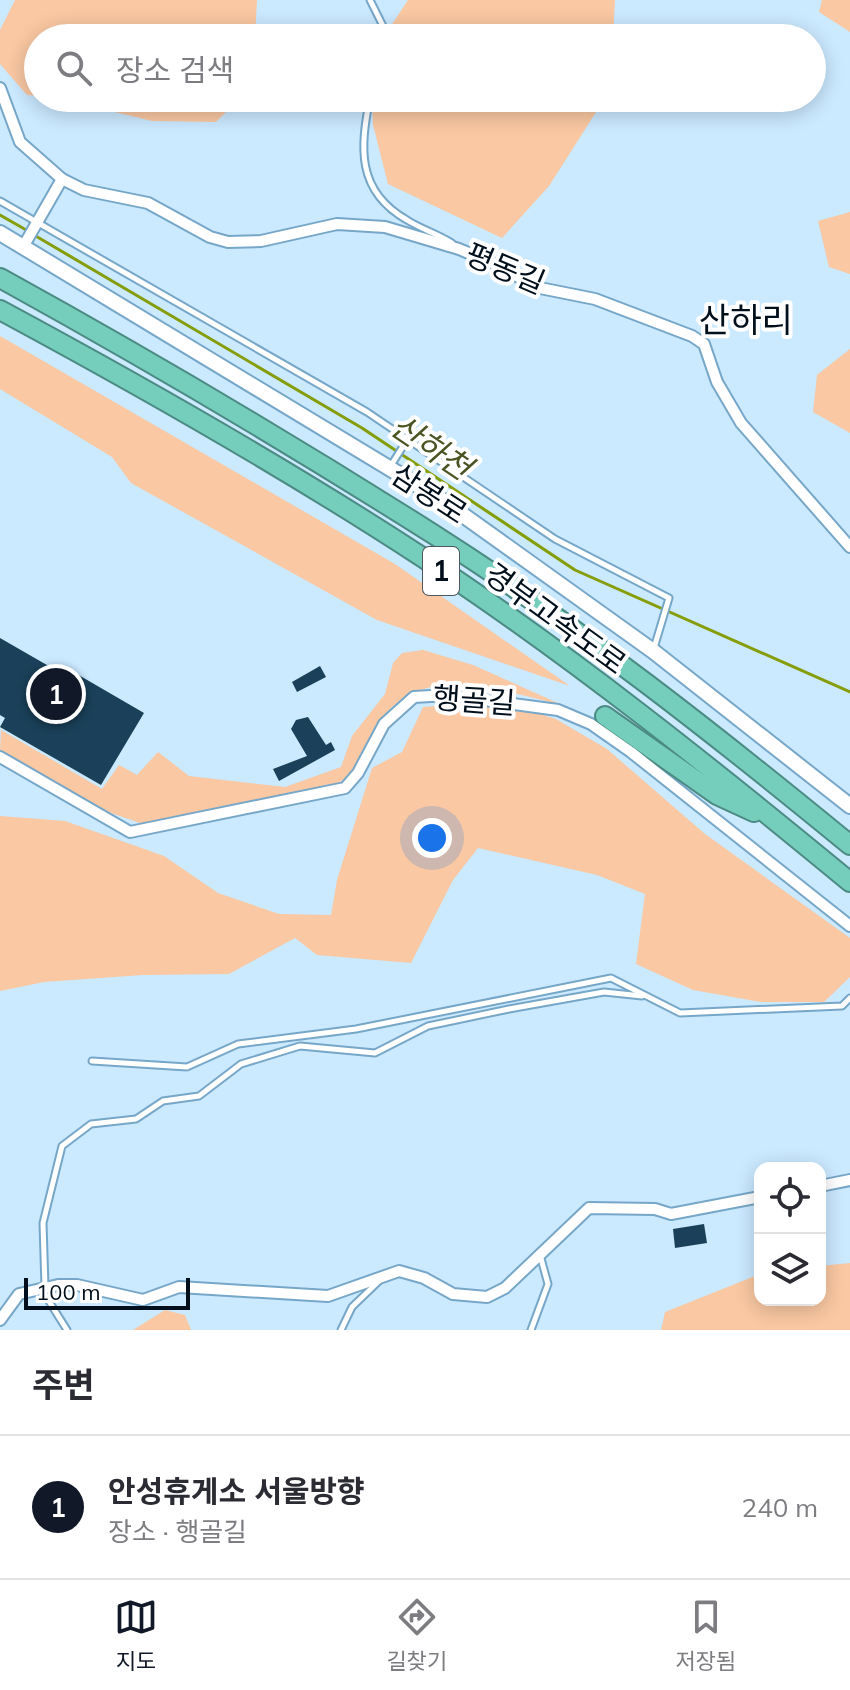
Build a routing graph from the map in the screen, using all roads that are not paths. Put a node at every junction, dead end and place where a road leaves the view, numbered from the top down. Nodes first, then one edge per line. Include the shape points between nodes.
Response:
1 (370, 0) edge
2 (382, 24) edge
3 (0, 88) edge
4 (367, 112) edge
5 (62, 179) junction
6 (0, 201) edge
7 (36, 224) junction
8 (0, 233) edge
9 (23, 247) junction
10 (459, 249) junction
11 (0, 278) edge
12 (0, 310) edge
13 (407, 440) junction
14 (392, 464) junction
15 (850, 547) edge
16 (653, 651) junction
17 (605, 716) dead end
18 (0, 757) edge
19 (850, 806) edge
20 (781, 825) junction
21 (850, 845) edge
22 (850, 882) edge
23 (850, 926) edge
24 (647, 996) junction
25 (850, 998) edge
26 (92, 1061) dead end
27 (850, 1180) edge
28 (826, 1185) edge
29 (754, 1198) edge
30 (540, 1254) junction
31 (386, 1274) junction
32 (43, 1287) junction
33 (0, 1320) edge
34 (67, 1330) edge
35 (341, 1330) edge
36 (531, 1330) edge

1 - 2 lane
3 - 5 street via 20,142
4 - 10 lane via 361,142 377,193 401,216
5 - 7 street
5 - 10 street, 평동길 via 84,190 148,203 228,242 261,241 351,223 385,227
6 - 7 lane
7 - 9 street
7 - 13 lane via 266,352
8 - 9 main road, 삼봉로
9 - 14 main road, 삼봉로
10 - 15 street, 평동길 via 535,287 595,299 704,344 717,382 741,423
11 - 21 highway, 경부고속도로 / 1 via 161,368 434,535 615,660
12 - 20 highway, 경부고속도로 / 1 via 148,390 423,558 685,748
13 - 14 lane
13 - 16 lane via 555,539 669,598
14 - 16 main road, 삼봉로
16 - 19 main road, 삼봉로
17 - 20 highway via 717,795
18 - 23 street, 행골길 via 130,832 345,788 384,724 414,697 447,695 558,710 591,724 631,752
20 - 22 highway, 경부고속도로 / 1
24 - 25 lane via 680,1013 842,1006
24 - 26 lane via 611,978 356,1029 238,1044 187,1067
24 - 32 lane via 604,992 428,1026 375,1053 300,1046 241,1064 199,1096 163,1101 136,1119 91,1124 62,1146 43,1223
27 - 28 street
29 - 30 street via 671,1214 589,1208
30 - 31 street via 505,1288 487,1297 453,1294 399,1271
30 - 36 lane via 548,1284
31 - 32 street via 328,1296 179,1287 143,1300 77,1285
31 - 35 lane via 352,1307
32 - 33 street via 19,1294
32 - 34 lane

